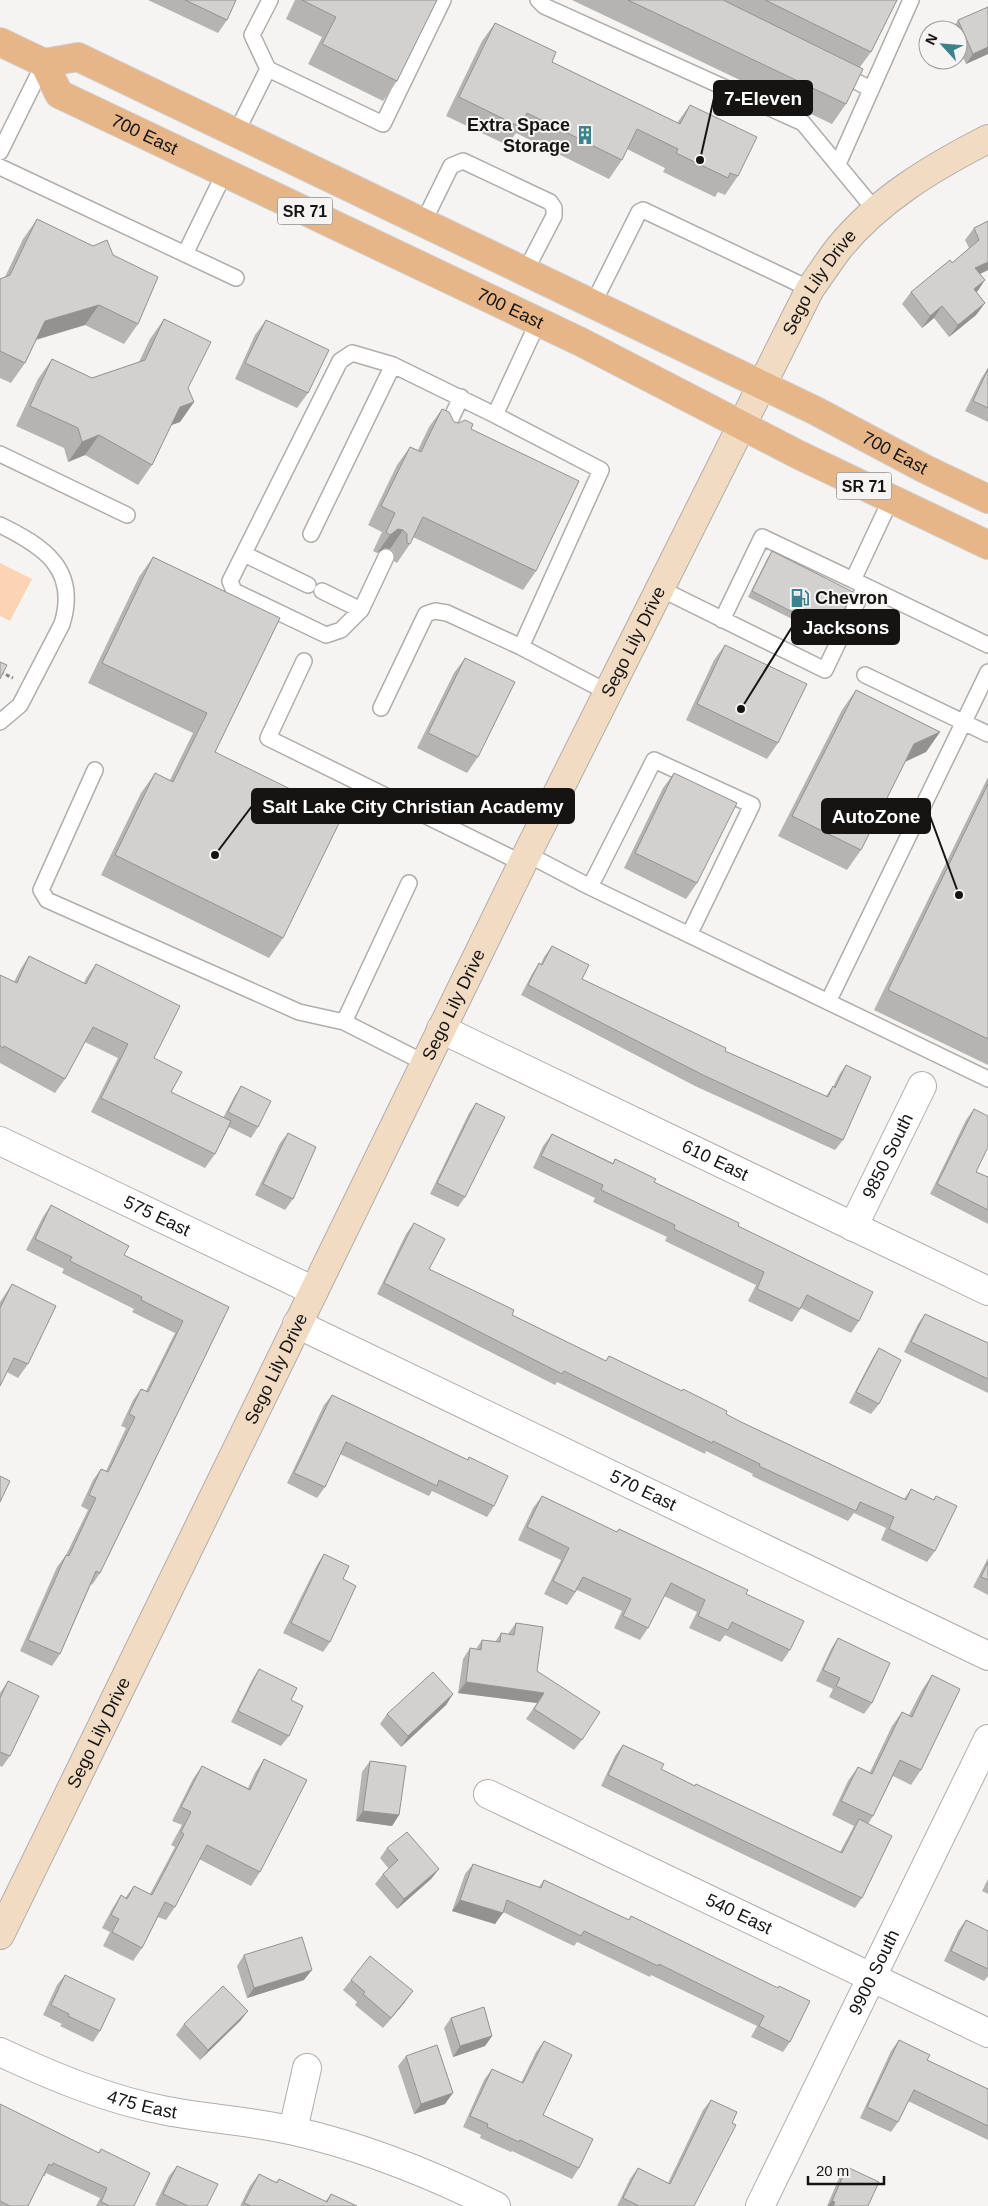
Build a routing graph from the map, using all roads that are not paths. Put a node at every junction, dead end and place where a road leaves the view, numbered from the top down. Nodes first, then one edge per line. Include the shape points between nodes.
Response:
1 (443, 0) edge
2 (538, 0) edge
3 (905, 2) edge
4 (268, 3) edge
5 (0, 42) edge
6 (44, 63) junction
7 (828, 68) edge
8 (268, 69) junction
9 (871, 89) junction
10 (236, 133) junction
11 (988, 139) edge
12 (0, 152) edge
13 (838, 164) junction
14 (0, 167) edge
15 (225, 172) junction
16 (875, 210) junction
17 (423, 223) junction
18 (185, 254) junction
19 (525, 272) junction
20 (236, 278) dead end
21 (810, 289) junction
22 (593, 304) junction
23 (538, 322) junction
24 (393, 365) junction
25 (761, 385) junction
26 (462, 397) junction
27 (494, 414) junction
28 (741, 425) junction
29 (445, 432) edge
30 (0, 454) edge
31 (891, 499) junction
32 (988, 499) edge
33 (127, 515) dead end
34 (0, 526) edge
35 (311, 534) dead end
36 (988, 546) edge
37 (244, 554) junction
38 (386, 557) dead end
39 (859, 583) junction
40 (308, 585) dead end
41 (658, 588) junction
42 (322, 591) dead end
43 (361, 610) junction
44 (722, 620) junction
45 (988, 644) edge
46 (521, 647) junction
47 (304, 661) dead end
48 (988, 672) edge
49 (865, 675) dead end
50 (607, 692) junction
51 (381, 708) dead end
52 (0, 722) edge
53 (963, 722) junction
54 (988, 734) edge
55 (95, 770) dead end
56 (524, 858) junction
57 (409, 883) dead end
58 (590, 887) junction
59 (689, 935) junction
60 (828, 1002) junction
61 (344, 1022) junction
62 (441, 1029) junction
63 (424, 1063) junction
64 (988, 1079) edge
65 (922, 1086) dead end
66 (2, 1147) edge
67 (853, 1227) junction
68 (314, 1291) junction
69 (988, 1291) edge
70 (297, 1324) junction
71 (988, 1656) edge
72 (988, 1739) edge
73 (488, 1794) dead end
74 (0, 1935) edge
75 (871, 1978) junction
76 (988, 2034) edge
77 (0, 2052) edge
78 (307, 2068) dead end
79 (293, 2130) junction
80 (496, 2206) edge
81 (760, 2206) edge

1 - 8 lane via 382,124
2 - 13 lane via 544,6 803,123
3 - 9 lane
4 - 8 lane via 252,35
5 - 6 main road
6 - 10 main road, 700 East / SR 71 via 78,57
6 - 12 lane
6 - 15 main road, 700 East / SR 71 via 59,94
7 - 9 lane
8 - 10 lane
9 - 13 lane
10 - 17 main road, 700 East / SR 71
11 - 16 main road, Sego Lily Drive via 914,180
13 - 16 lane
14 - 18 lane
15 - 18 lane
15 - 23 main road, 700 East / SR 71
16 - 21 main road, Sego Lily Drive via 839,248
17 - 19 main road, 700 East / SR 71
17 - 19 lane via 451,166 463,161 550,202 554,216
18 - 20 lane
19 - 22 main road, 700 East / SR 71
21 - 22 lane via 643,210 639,212
21 - 25 main road, Sego Lily Drive
22 - 25 main road, 700 East / SR 71
23 - 27 lane
23 - 28 main road, 700 East / SR 71
24 - 26 lane
24 - 35 lane
24 - 37 lane via 352,353 340,362
25 - 28 main road, Sego Lily Drive
25 - 32 main road, 700 East / SR 71
26 - 27 lane
26 - 29 lane
27 - 46 lane via 601,470
28 - 31 main road, 700 East / SR 71
28 - 41 main road, Sego Lily Drive
30 - 33 lane
31 - 36 main road, 700 East / SR 71
31 - 39 lane
34 - 52 lane via 44,550 57,565 64,579 66,612 20,705
37 - 40 lane
37 - 43 lane via 230,581 234,591 326,635 341,630
38 - 43 lane
39 - 44 lane via 762,537
39 - 44 lane via 825,670
39 - 45 lane
41 - 44 lane
41 - 50 main road, Sego Lily Drive
42 - 43 lane
46 - 50 lane
46 - 51 lane via 447,613 435,611 426,614
47 - 56 lane via 268,738
48 - 53 lane
49 - 53 lane
50 - 56 main road, Sego Lily Drive
53 - 54 lane
53 - 60 lane
55 - 61 lane via 40,890 47,900 299,1012
56 - 58 lane
56 - 62 main road, Sego Lily Drive
57 - 61 lane
58 - 59 lane
58 - 59 lane via 654,760 752,805
59 - 60 lane
60 - 64 lane
61 - 63 lane
62 - 63 main road, Sego Lily Drive
62 - 67 street, 610 East
63 - 68 main road, Sego Lily Drive
65 - 67 street, 9850 South
66 - 68 street, 575 East
67 - 69 street, 610 East
68 - 70 main road, Sego Lily Drive
70 - 71 street, 570 East
70 - 74 main road, Sego Lily Drive
72 - 75 street, 9900 South
73 - 75 street, 540 East
75 - 76 street, 540 East
75 - 81 street, 9900 South
77 - 79 street, 475 East via 101,2094 166,2111
78 - 79 street
79 - 80 street, 475 East via 402,2164

